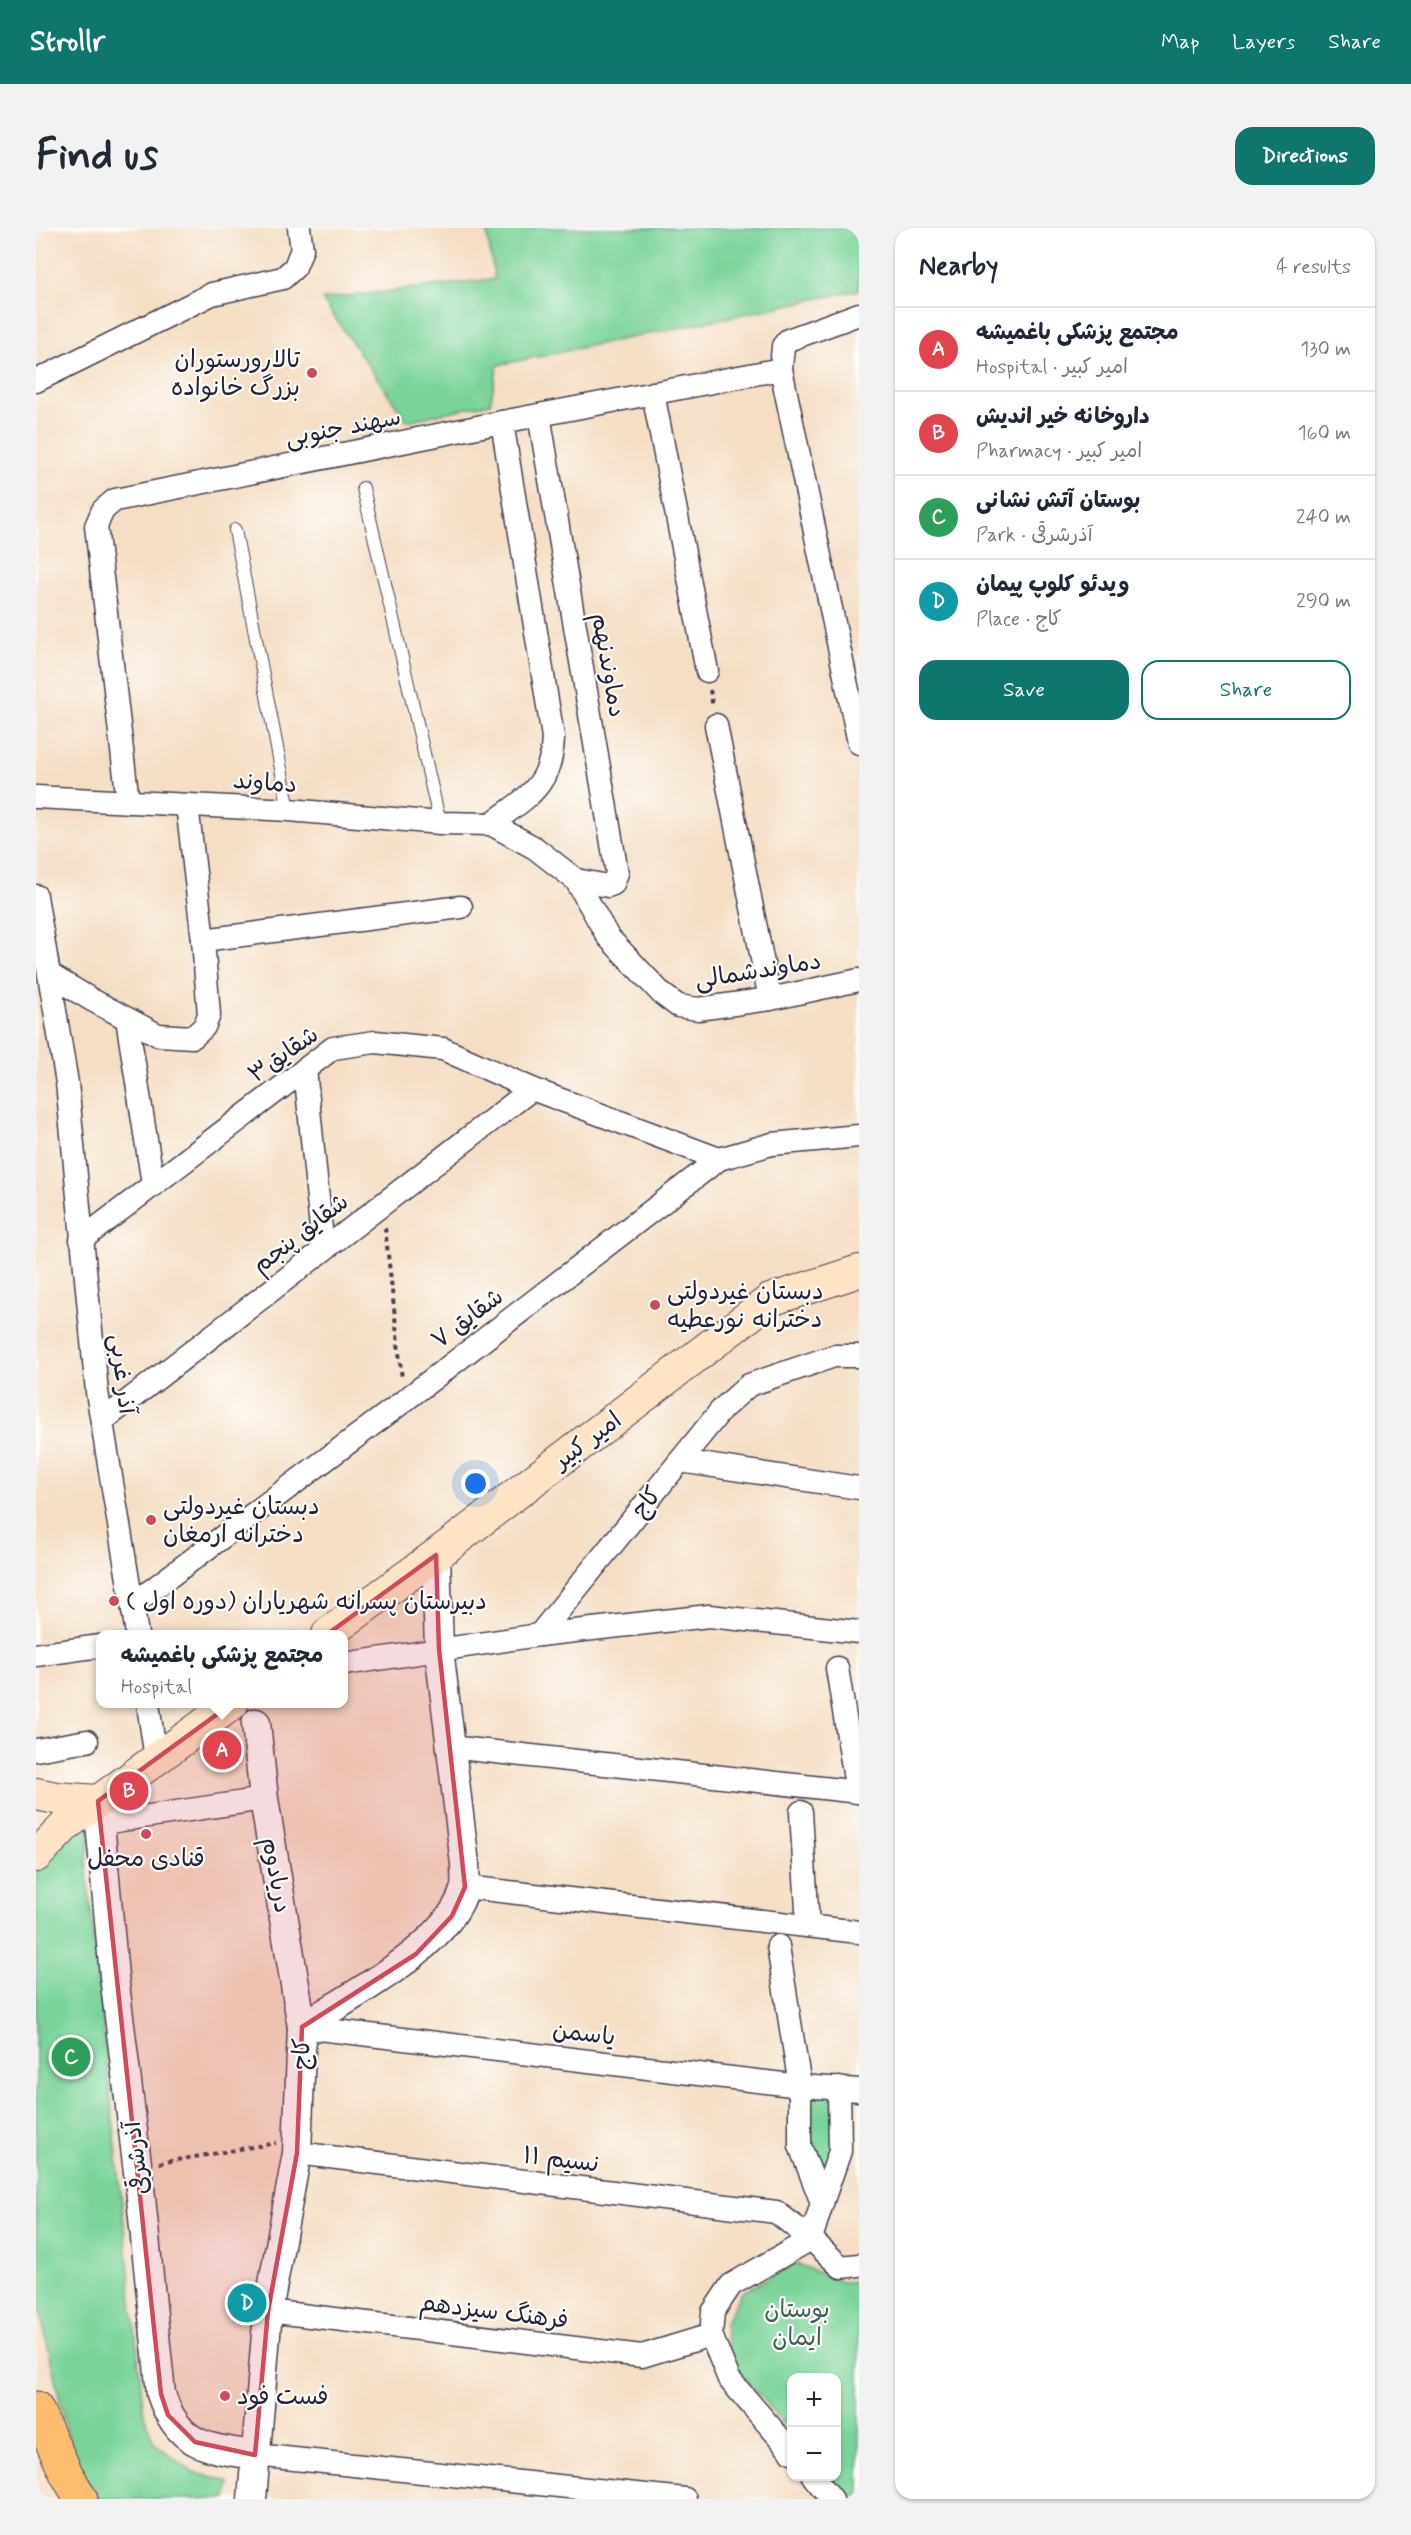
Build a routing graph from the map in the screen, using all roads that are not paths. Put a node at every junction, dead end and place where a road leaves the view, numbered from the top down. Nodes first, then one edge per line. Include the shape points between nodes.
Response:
1 (299, 228) edge
2 (859, 314) edge
3 (781, 369) junction
4 (36, 381) edge
5 (653, 393) junction
6 (539, 415) junction
7 (502, 422) junction
8 (363, 488) dead end
9 (235, 530) dead end
10 (707, 671) road end
11 (716, 725) road end
12 (859, 743) edge
13 (36, 797) edge
14 (128, 802) junction
15 (187, 805) junction
16 (289, 810) junction
17 (440, 823) junction
18 (491, 824) junction
19 (576, 880) junction
20 (36, 896) edge
21 (461, 908) dead end
22 (203, 940) junction
23 (41, 976) edge
24 (859, 980) edge
25 (770, 999) junction
26 (127, 1019) junction
27 (305, 1069) junction
28 (532, 1089) junction
29 (859, 1136) edge
30 (719, 1159) junction
31 (153, 1184) junction
32 (81, 1240) junction
33 (323, 1249) junction
34 (859, 1271) edge
35 (859, 1356) edge
36 (102, 1421) junction
37 (680, 1461) junction
38 (859, 1488) edge
39 (436, 1555) junction
40 (133, 1604) junction
41 (136, 1630) edge
42 (335, 1630) edge
43 (859, 1632) edge
44 (539, 1635) junction
45 (96, 1647) edge
46 (439, 1649) junction
47 (36, 1655) edge
48 (348, 1663) edge
49 (837, 1668) dead end
50 (149, 1708) edge
51 (226, 1708) edge
52 (256, 1723) dead end
53 (87, 1741) dead end
54 (450, 1747) junction
55 (36, 1750) edge
56 (156, 1759) junction
57 (858, 1792) edge
58 (36, 1794) edge
59 (264, 1799) junction
60 (100, 1812) junction
61 (801, 1812) dead end
62 (36, 1856) edge
63 (465, 1887) junction
64 (808, 1926) junction
65 (859, 1932) edge
66 (778, 1946) dead end
67 (302, 2026) junction
68 (800, 2086) junction
69 (849, 2089) edge
70 (297, 2147) junction
71 (822, 2203) junction
72 (811, 2239) junction
73 (859, 2265) edge
74 (268, 2311) junction
75 (711, 2335) junction
76 (36, 2407) edge
77 (787, 2446) edge
78 (255, 2455) junction
79 (817, 2481) edge
80 (52, 2499) edge
81 (81, 2499) edge
82 (252, 2499) edge
83 (685, 2499) edge
84 (832, 2499) edge

1 - 4 street via 302,249 295,267 283,278 212,294
2 - 3 street via 788,340 783,346
3 - 5 street, سهند جنوبی
3 - 12 street
5 - 6 street, سهند جنوبی
5 - 10 street
6 - 7 street, سهند جنوبی
6 - 19 street, دماوندنهم via 617,873 608,886
7 - 14 street, سهند جنوبی via 115,500 102,510 96,526
7 - 18 street via 553,756 546,776 534,791
8 - 17 lane
9 - 16 lane
11 - 25 street
13 - 14 street, دماوند
14 - 15 street, دماوند
15 - 16 street, دماوند
15 - 22 street
16 - 17 street, دماوند
17 - 18 street, دماوند
18 - 19 street, دماوندشمالی via 535,848
19 - 25 street, دماوندشمالی via 608,937 678,1006 698,1010
20 - 23 street, آذر غربی
21 - 22 street
22 - 26 street via 209,1015 204,1027 193,1037 174,1037 158,1035
23 - 26 street
23 - 32 street, آذر غربی via 67,1083
24 - 25 street, دماوندشمالی
26 - 31 street
27 - 28 street, شقایق۳ via 333,1048 375,1042 443,1049
27 - 31 street, شقایق۳
27 - 33 street
28 - 30 street, شقایق۳
28 - 33 street, شقایق پنجم
29 - 30 street, شقایق ۷ via 772,1144
30 - 40 street, شقایق ۷
31 - 32 street, شقایق۳
32 - 36 street, آذر غربی
33 - 36 street, شقایق پنجم
34 - 39 main road, امیر کبیر via 770,1300
35 - 37 street, کاج via 834,1356 748,1385 722,1409
36 - 40 street, آذر غربی
37 - 38 street
37 - 44 street, کاج
39 - 42 main road, امیر کبیر
39 - 46 street, کاج
40 - 41 street, آذر غربی
43 - 44 street via 709,1616
44 - 46 street
45 - 47 street
46 - 48 street
46 - 54 street, کاج
49 - 57 street
50 - 56 street
51 - 56 main road
52 - 59 street, دریادوم
53 - 55 street
54 - 57 street
54 - 63 street, کاج
56 - 60 main road
58 - 60 main road
59 - 60 street
59 - 67 street, دریادوم
60 - 62 main road via 66,1824
60 - 78 street, آذرشرقی via 114,1976 161,2394 168,2415 195,2442 216,2450
61 - 64 street
63 - 64 street
63 - 67 street, کاج via 452,1916 416,1954
64 - 65 street
66 - 68 street
67 - 68 street, یاسمن
67 - 70 street, کاج
68 - 69 street, یاسمن
68 - 71 street via 801,2146
69 - 71 street via 840,2151
70 - 72 street, نسیم ۱۱ via 776,2212
70 - 74 street, کاج
71 - 72 street
72 - 73 street, نسیم ۱۱ via 841,2267
72 - 75 street via 731,2285 713,2312
74 - 75 street, فرهنگ سیزدهم via 642,2356
74 - 78 street, کاج
75 - 77 street via 729,2379
76 - 80 main road
76 - 81 main road
78 - 82 street, کاج
78 - 83 street
79 - 84 street

